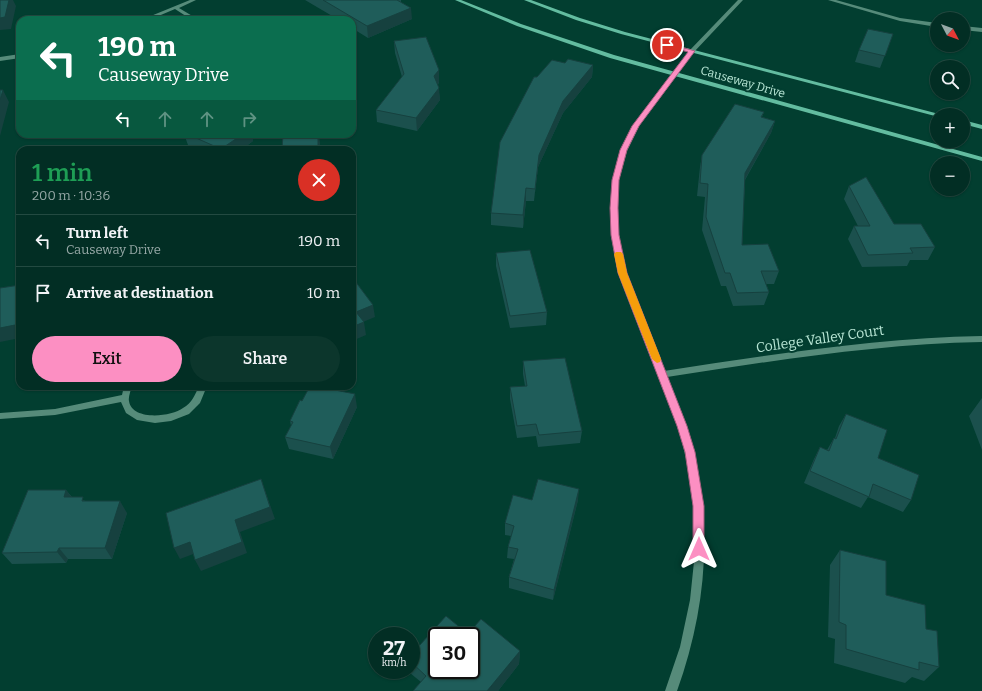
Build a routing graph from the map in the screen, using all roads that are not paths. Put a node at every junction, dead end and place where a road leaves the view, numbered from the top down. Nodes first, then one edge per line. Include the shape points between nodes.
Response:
1 (194, 0) edge
2 (457, 0) edge
3 (526, 0) edge
4 (741, 0) edge
5 (830, 0) edge
6 (176, 8) junction
7 (155, 16) edge
8 (189, 16) edge
9 (930, 24) edge
10 (970, 29) edge
11 (982, 30) edge
12 (692, 51) junction
13 (16, 57) edge
14 (0, 59) edge
15 (674, 74) junction
16 (930, 113) edge
17 (970, 124) edge
18 (982, 127) edge
19 (982, 159) edge
20 (982, 339) edge
21 (663, 374) junction
22 (127, 390) edge
23 (203, 390) edge
24 (124, 398) junction
25 (0, 416) edge
26 (671, 691) edge

1 - 6 street
2 - 15 street, Causeway Drive via 536,33
3 - 12 street, Causeway Drive via 578,20
4 - 12 street
5 - 9 street via 900,19
6 - 7 street
6 - 8 street
10 - 11 street
12 - 15 street
12 - 16 street, Causeway Drive
13 - 14 street
15 - 19 street, Causeway Drive
15 - 21 street via 636,126 624,150 616,180 614,208 615,235 622,273
17 - 18 street
20 - 21 street, College Valley Court via 888,342
21 - 26 street via 690,452 699,506 699,563 691,625
22 - 24 street
23 - 24 street via 197,401 186,410 173,417 159,420 145,420 134,415 127,408
24 - 25 street via 55,412

